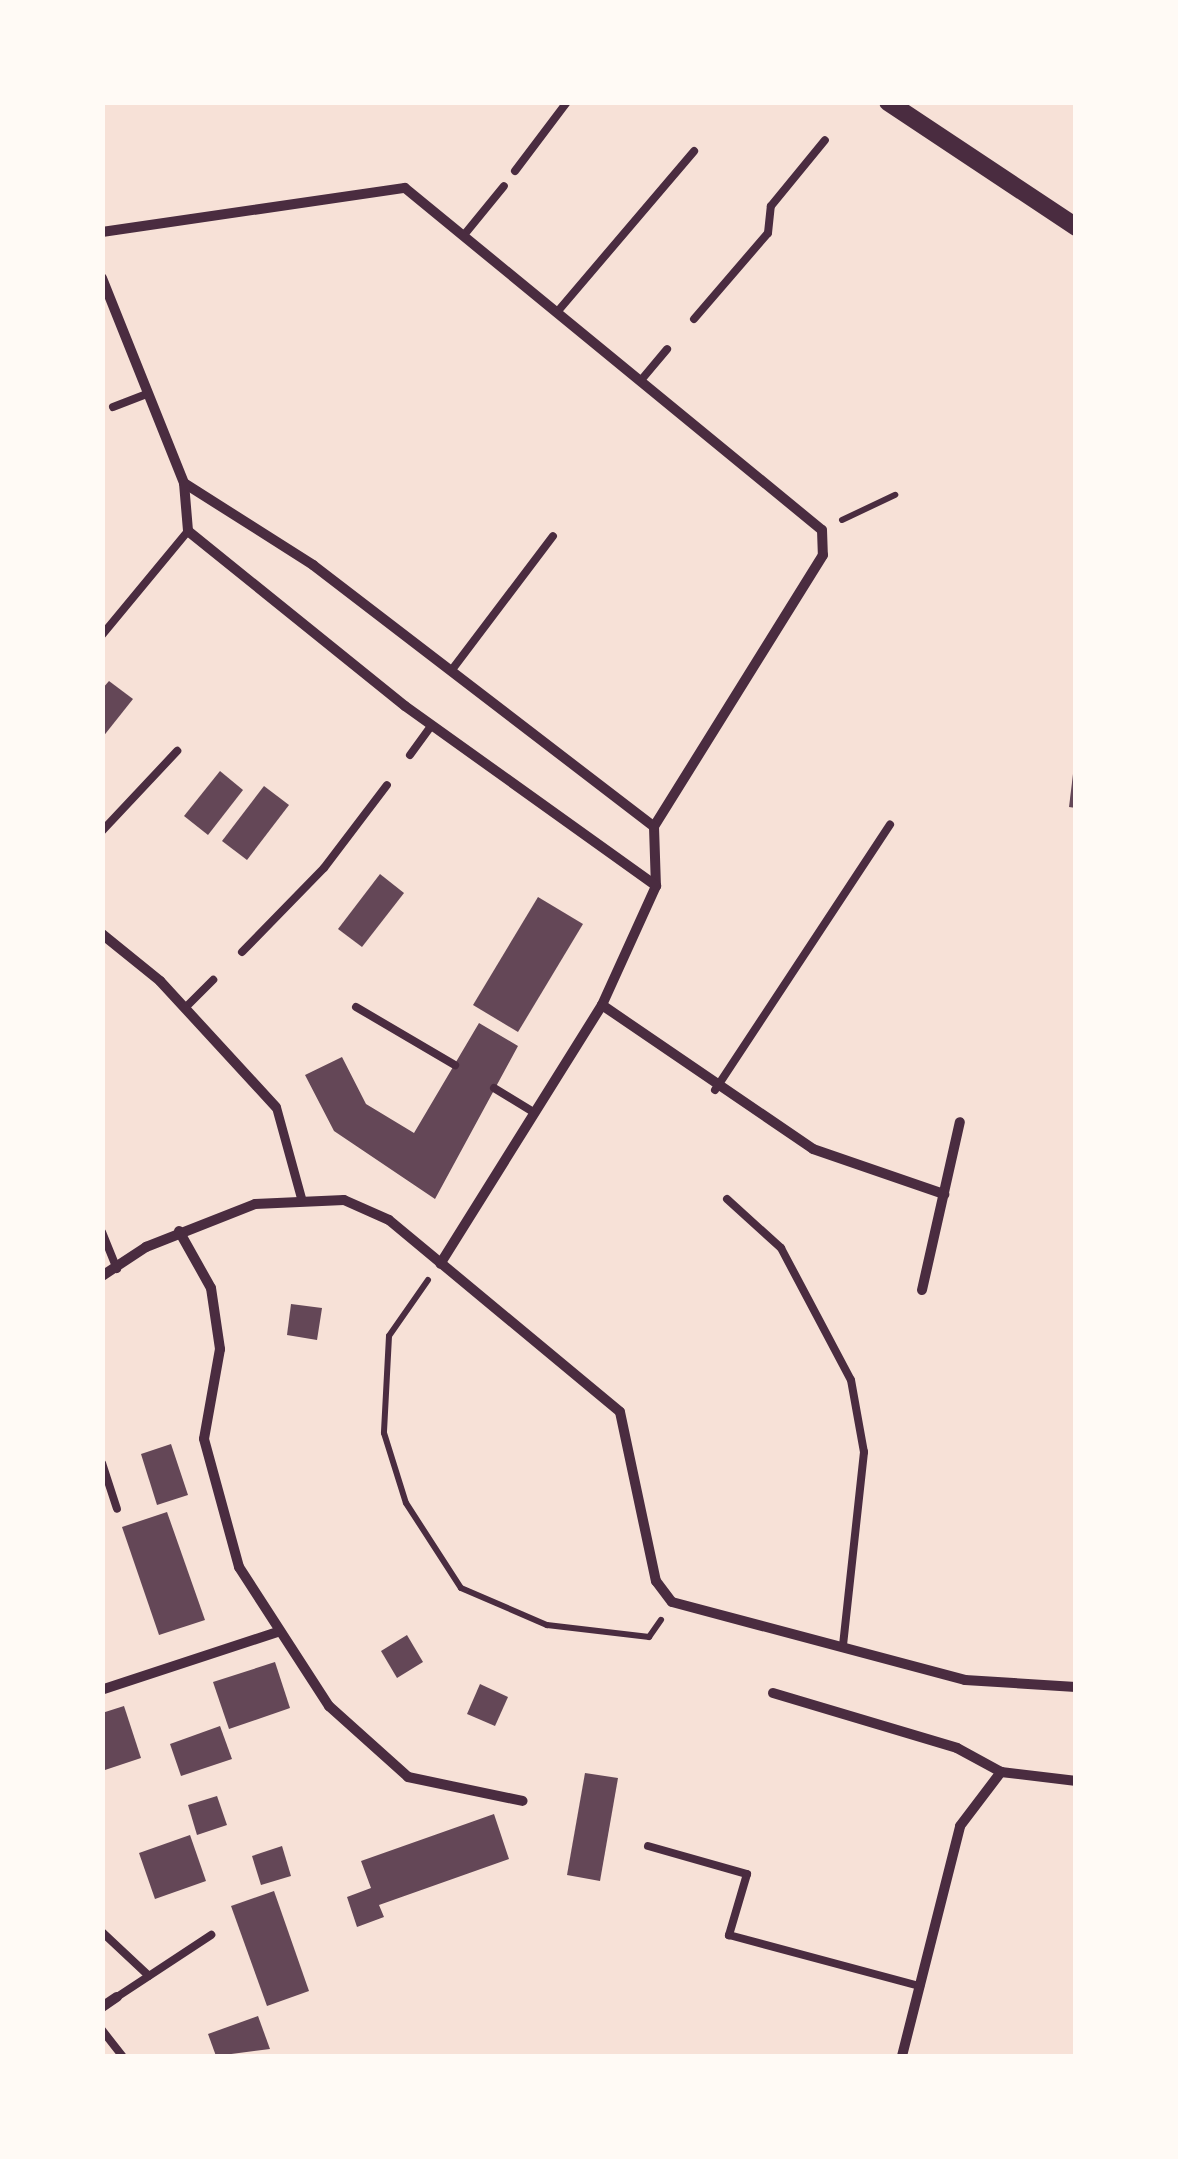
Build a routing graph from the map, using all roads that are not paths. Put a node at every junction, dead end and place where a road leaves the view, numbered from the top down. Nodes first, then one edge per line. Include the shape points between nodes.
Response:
1 (567, 102) edge
2 (888, 102) edge
3 (824, 140) dead end
4 (694, 152) dead end
5 (516, 171) dead end
6 (504, 186) dead end
7 (1076, 227) edge
8 (102, 232) edge
9 (464, 235) junction
10 (102, 278) edge
11 (558, 312) junction
12 (694, 319) dead end
13 (668, 349) dead end
14 (642, 380) junction
15 (145, 395) junction
16 (113, 408) dead end
17 (184, 484) junction
18 (188, 530) junction
19 (553, 536) dead end
20 (102, 635) edge
21 (451, 671) junction
22 (432, 725) junction
23 (177, 750) dead end
24 (410, 755) dead end
25 (387, 785) dead end
26 (890, 825) dead end
27 (654, 827) junction
28 (102, 832) edge
29 (656, 886) junction
30 (102, 934) edge
31 (242, 952) dead end
32 (214, 980) dead end
33 (602, 1005) junction
34 (356, 1007) dead end
35 (185, 1008) junction
36 (455, 1065) dead end
37 (494, 1088) dead end
38 (715, 1090) junction
39 (276, 1107) joint
40 (535, 1113) junction
41 (960, 1122) dead end
42 (944, 1194) junction
43 (301, 1198) junction
44 (727, 1199) dead end
45 (179, 1231) junction
46 (102, 1232) edge
47 (440, 1264) junction
48 (117, 1270) junction
49 (102, 1276) edge
50 (922, 1290) dead end
51 (102, 1463) edge
52 (117, 1509) dead end
53 (280, 1632) junction
54 (843, 1645) junction
55 (1076, 1688) edge
56 (104, 1689) edge
57 (773, 1693) dead end
58 (1001, 1772) junction
59 (1076, 1781) edge
60 (523, 1802) dead end
61 (648, 1846) dead end
62 (102, 1932) edge
63 (211, 1936) dead end
64 (149, 1976) junction
65 (920, 1986) junction
66 (116, 1997) joint
67 (102, 2007) edge
68 (102, 2030) edge
69 (122, 2056) edge
70 (902, 2056) edge

1 - 5 lane
2 - 7 street
3 - 12 lane via 771,206 768,233
4 - 11 lane
6 - 9 lane
8 - 9 street via 405,188
9 - 11 street
10 - 15 street
11 - 14 street
13 - 14 lane
14 - 27 street via 822,530 823,555
15 - 16 lane
15 - 17 street
17 - 18 street
17 - 21 street via 313,565
18 - 20 lane
18 - 22 street
19 - 21 lane
21 - 27 street
22 - 24 lane
22 - 29 street
23 - 28 lane
25 - 31 lane via 324,868
26 - 38 lane
27 - 29 street
29 - 33 street
30 - 35 street
32 - 35 lane
33 - 38 street
33 - 40 street
34 - 36 lane
35 - 39 street
37 - 40 lane
38 - 42 street via 813,1149
39 - 43 street
40 - 47 street
41 - 42 street
42 - 50 street
43 - 45 street
43 - 47 street via 344,1200 389,1220
44 - 54 lane via 781,1248 851,1380 864,1452
45 - 48 street
45 - 53 street via 212,1288 220,1349 204,1440 238,1567
46 - 48 lane
47 - 54 street via 620,1412 656,1581 672,1602
48 - 49 street
51 - 52 lane
53 - 56 street
53 - 60 street via 329,1706 408,1778
54 - 55 street via 964,1680
57 - 58 street via 956,1748
58 - 59 street
58 - 65 street via 960,1826
61 - 65 lane via 747,1874 728,1935
62 - 64 lane
63 - 64 lane
64 - 66 lane
65 - 70 street
66 - 67 street
68 - 69 lane

